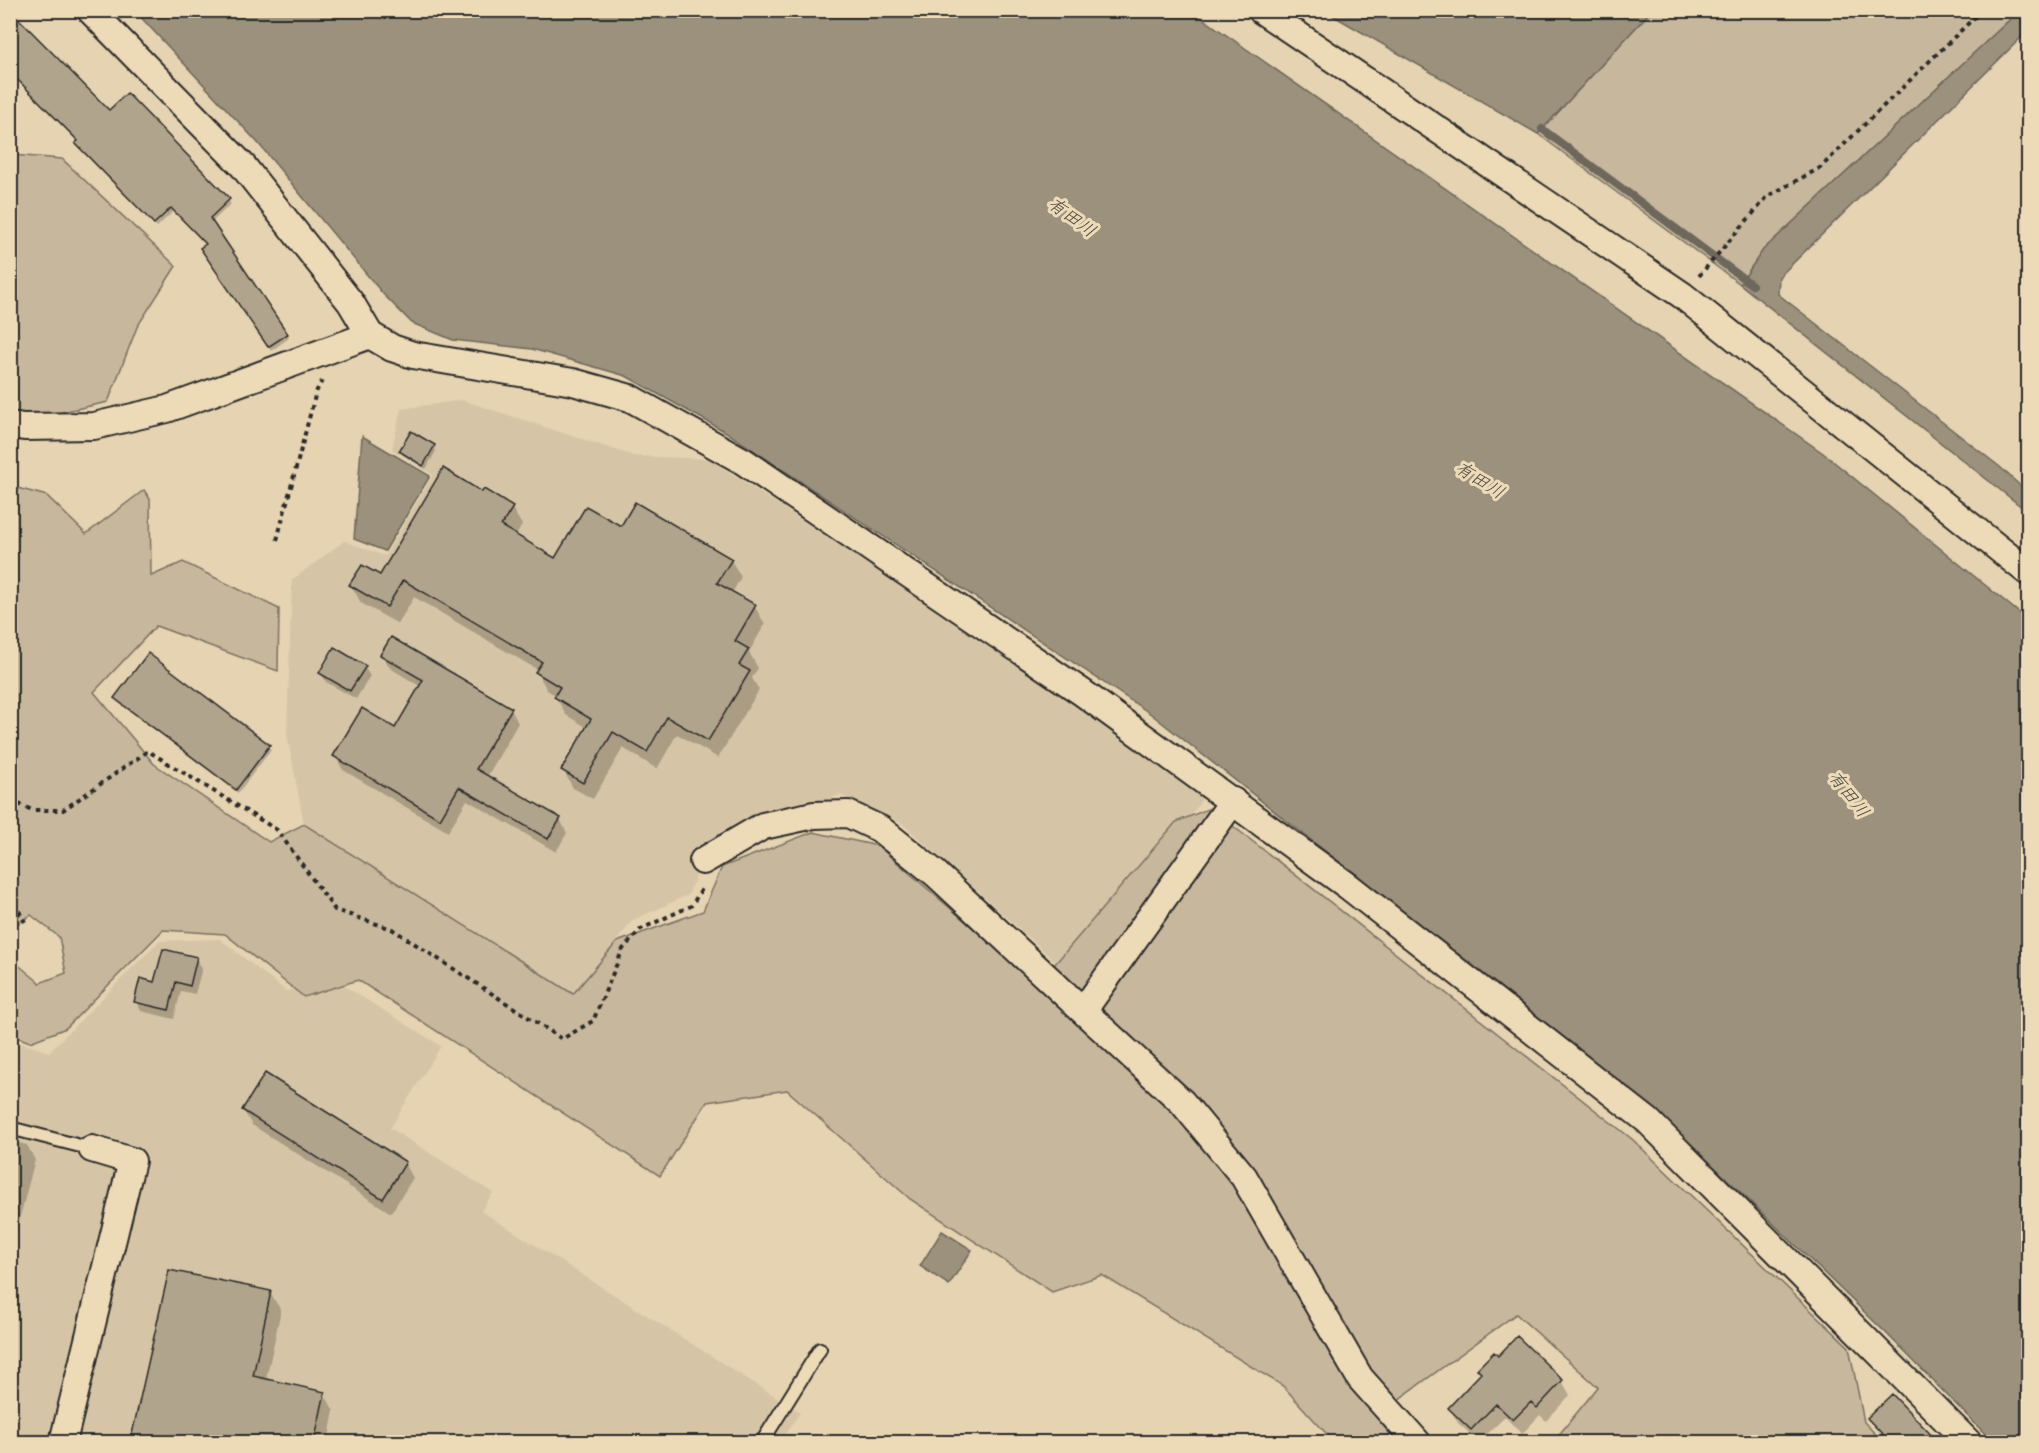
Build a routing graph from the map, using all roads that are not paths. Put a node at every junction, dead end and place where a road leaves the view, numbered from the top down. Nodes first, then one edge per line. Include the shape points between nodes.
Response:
1 (90, 10) edge
2 (1261, 10) edge
3 (370, 335) junction
4 (10, 425) edge
5 (2028, 572) edge
6 (1233, 801) junction
7 (704, 861) road end
8 (1083, 1011) junction
9 (10, 1128) edge
10 (92, 1149) joint
11 (820, 1350) dead end
12 (63, 1443) edge
13 (762, 1443) edge
14 (1417, 1443) edge
15 (1968, 1443) edge

1 - 3 street via 243,166 351,303
2 - 5 street via 1682,295
3 - 4 street via 156,411 94,426
3 - 6 street via 413,355 573,382 630,398 743,461 1083,693
6 - 8 street
6 - 15 street via 1648,1121
7 - 8 street via 763,826 814,815 848,814 880,829 936,874
8 - 14 street via 1182,1102 1244,1177 1360,1378
9 - 10 lane
10 - 12 street via 132,1161
11 - 13 lane

